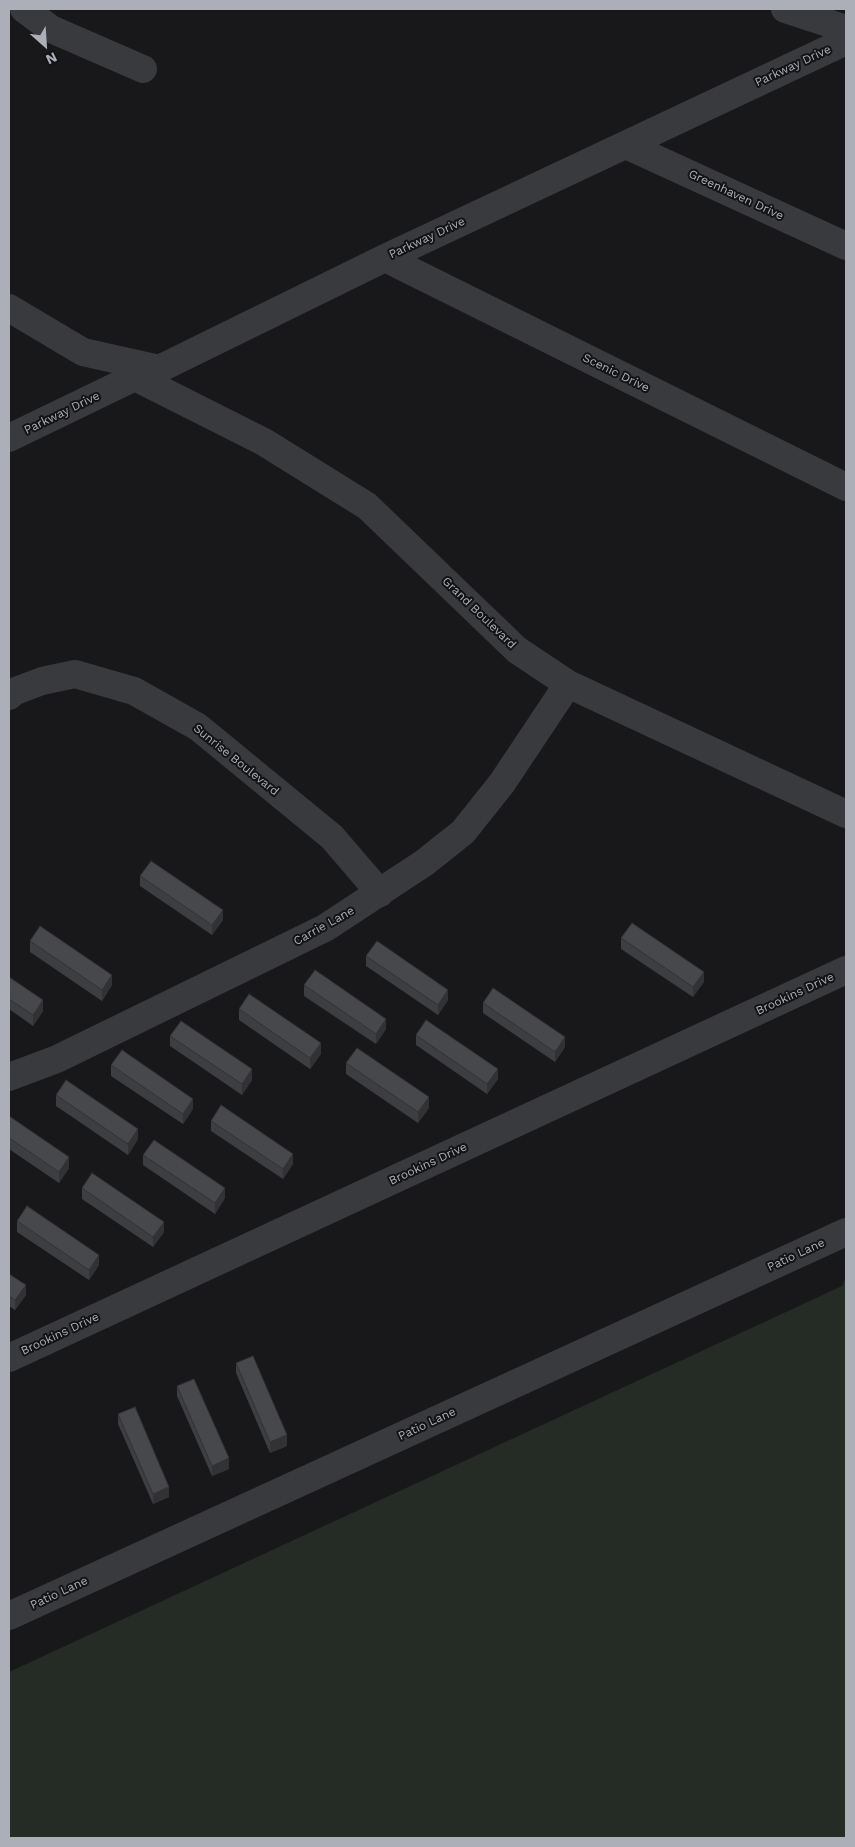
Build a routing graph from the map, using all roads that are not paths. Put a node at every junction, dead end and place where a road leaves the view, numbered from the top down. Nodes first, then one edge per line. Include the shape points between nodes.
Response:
1 (24, 9) edge
2 (785, 9) edge
3 (846, 29) edge
4 (846, 41) edge
5 (143, 69) dead end
6 (626, 145) junction
7 (846, 246) edge
8 (385, 258) junction
9 (9, 308) edge
10 (147, 373) junction
11 (9, 438) edge
12 (846, 487) edge
13 (568, 684) junction
14 (9, 696) edge
15 (846, 814) edge
16 (380, 893) junction
17 (846, 970) edge
18 (9, 1076) edge
19 (846, 1232) edge
20 (9, 1358) edge
21 (9, 1616) edge

1 - 5 street via 51,29
2 - 3 street
4 - 6 street, Parkway Drive
6 - 7 street, Greenhaven Drive
6 - 8 street, Parkway Drive
8 - 10 street, Parkway Drive
8 - 12 street, Scenic Drive
9 - 10 street, Grand Boulevard via 83,352
10 - 11 street, Parkway Drive
10 - 13 street, Grand Boulevard via 367,506 517,650
13 - 15 street, Grand Boulevard
13 - 16 street, Carrie Lane via 502,783 463,832
14 - 16 street, Sunrise Boulevard via 42,680 75,674 134,691 198,727 332,837
16 - 18 street, Carrie Lane via 325,928 57,1059
17 - 20 street, Brookins Drive
19 - 21 street, Patio Lane

